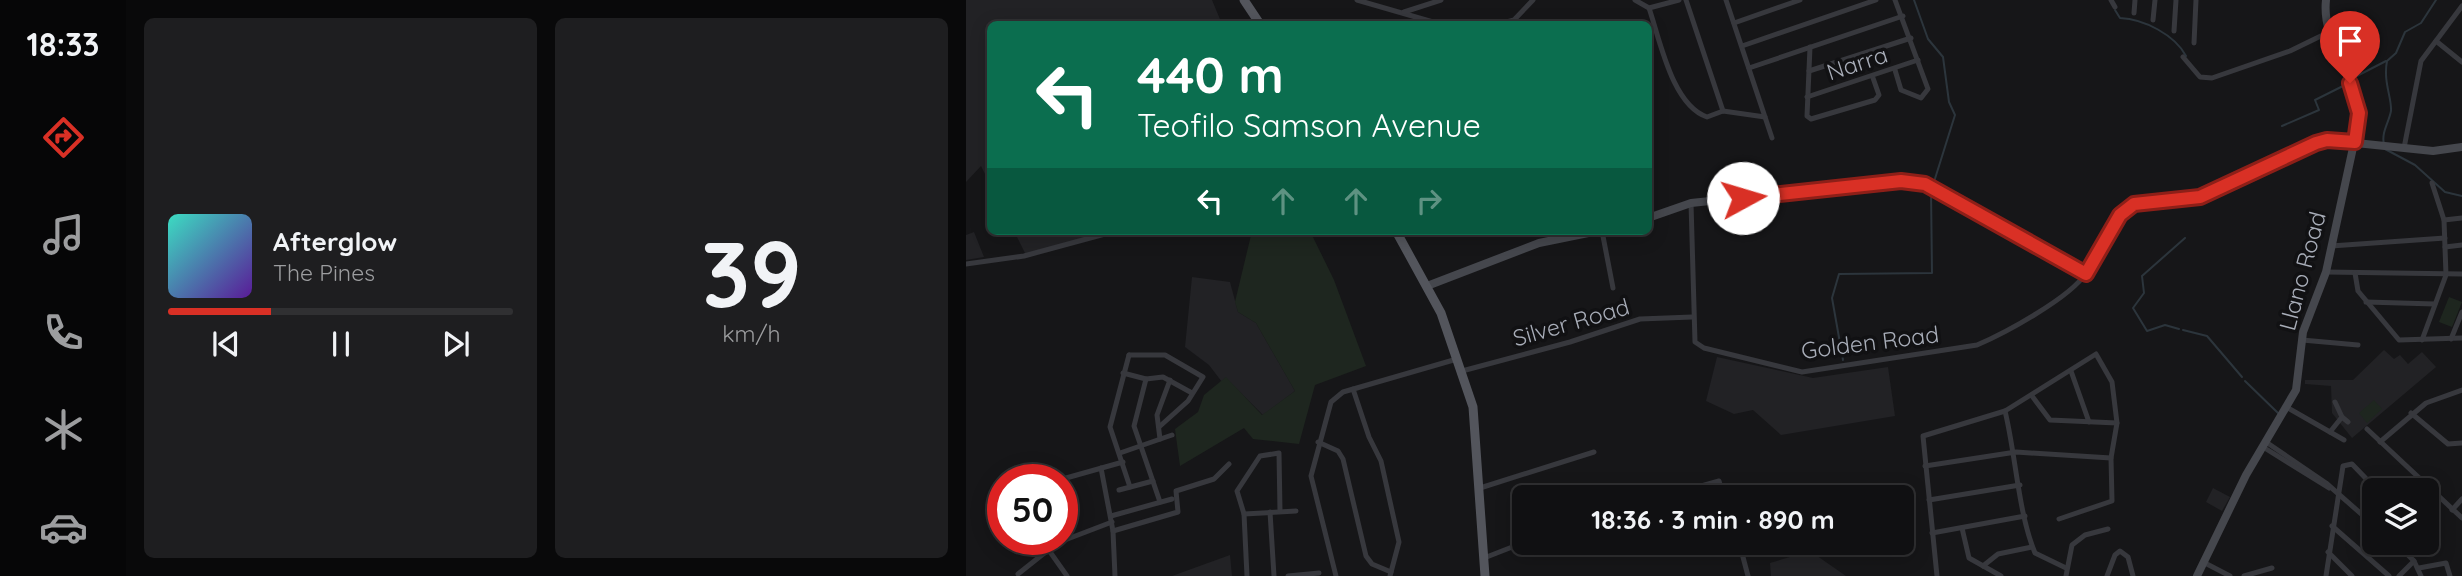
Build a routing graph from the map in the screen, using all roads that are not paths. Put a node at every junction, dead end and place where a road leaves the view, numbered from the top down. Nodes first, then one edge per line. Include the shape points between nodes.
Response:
1 (1244, 0) edge
2 (1357, 0) edge
3 (1441, 0) edge
4 (1534, 0) edge
5 (1635, 0) edge
6 (1679, 0) edge
7 (1686, 0) edge
8 (1726, 0) edge
9 (1801, 0) edge
10 (1876, 0) edge
11 (1895, 0) edge
12 (2111, 0) edge
13 (2135, 0) edge
14 (2155, 0) edge
15 (2176, 0) edge
16 (2196, 0) edge
17 (2326, 0) edge
18 (2115, 6) dead end
19 (2462, 6) edge
20 (1649, 8) junction
21 (1402, 13) junction
22 (2134, 13) dead end
23 (1903, 16) junction
24 (2153, 20) dead end
25 (1257, 21) edge
26 (1430, 21) edge
27 (1510, 21) edge
28 (1734, 23) junction
29 (2175, 31) dead end
30 (2329, 32) junction
31 (1911, 38) junction
32 (2435, 41) junction
33 (2194, 43) dead end
34 (1742, 46) junction
35 (1810, 47) junction
36 (2183, 57) dead end
37 (1918, 61) junction
38 (2462, 62) edge
39 (1749, 68) junction
40 (1895, 70) junction
41 (1809, 71) junction
42 (1873, 78) junction
43 (1807, 97) junction
44 (1723, 111) junction
45 (1765, 117) junction
46 (1772, 138) dead end
47 (2355, 142) junction
48 (2462, 147) edge
49 (2404, 149) junction
50 (2432, 183) dead end
51 (1691, 203) junction
52 (1652, 217) edge
53 (2462, 218) edge
54 (2444, 220) junction
55 (1101, 235) edge
56 (1398, 235) edge
57 (1580, 235) edge
58 (1601, 235) edge
59 (2445, 238) junction
60 (2462, 245) edge
61 (2331, 246) junction
62 (2445, 247) junction
63 (966, 264) edge
64 (2326, 272) junction
65 (2355, 273) junction
66 (2086, 274) junction
67 (2462, 274) edge
68 (2446, 275) junction
69 (1427, 286) junction
70 (1613, 288) dead end
71 (2366, 302) junction
72 (2435, 304) junction
73 (2462, 312) edge
74 (1692, 317) junction
75 (2462, 338) edge
76 (2451, 339) junction
77 (2302, 340) junction
78 (2422, 340) junction
79 (2358, 345) dead end
80 (1125, 348) dead end
81 (1129, 355) junction
82 (1458, 359) junction
83 (1461, 371) junction
84 (2071, 371) junction
85 (1123, 373) junction
86 (1146, 379) junction
87 (1170, 380) junction
88 (1353, 389) junction
89 (2462, 390) edge
90 (1192, 393) junction
91 (2032, 396) junction
92 (2335, 402) dead end
93 (2288, 408) junction
94 (2005, 411) junction
95 (2411, 413) junction
96 (2089, 422) junction
97 (2117, 423) junction
98 (1159, 427) junction
99 (2367, 429) dead end
100 (2330, 432) junction
101 (1172, 435) dead end
102 (1160, 439) junction
103 (2344, 440) dead end
104 (1318, 442) junction
105 (2380, 442) junction
106 (2462, 443) edge
107 (2265, 445) junction
108 (1142, 446) junction
109 (1594, 452) dead end
110 (2016, 452) junction
111 (1120, 453) junction
112 (2111, 458) junction
113 (1123, 462) junction
114 (1229, 464) dead end
115 (1925, 466) junction
116 (1101, 468) junction
117 (1078, 475) edge
118 (2364, 478) edge
119 (1153, 481) junction
120 (1705, 485) edge
121 (1720, 485) edge
122 (2020, 485) junction
123 (1130, 487) junction
124 (1480, 488) junction
125 (1119, 490) dead end
126 (2336, 495) junction
127 (1172, 499) dead end
128 (2462, 499) edge
129 (1929, 500) junction
130 (1160, 502) junction
131 (2452, 510) junction
132 (1280, 511) junction
133 (1296, 511) dead end
134 (1270, 512) junction
135 (1244, 514) junction
136 (2025, 516) junction
137 (2362, 516) edge
138 (2462, 518) edge
139 (1111, 519) junction
140 (2059, 519) dead end
141 (2332, 526) junction
142 (1962, 528) junction
143 (2108, 529) dead end
144 (1113, 531) junction
145 (1932, 533) junction
146 (1078, 535) edge
147 (1512, 547) edge
148 (2032, 547) junction
149 (2328, 552) junction
150 (1040, 555) edge
151 (1052, 555) edge
152 (1742, 555) edge
153 (2408, 555) edge
154 (1484, 558) junction
155 (2414, 561) junction
156 (2203, 562) junction
157 (1983, 566) junction
158 (2066, 568) junction
159 (2272, 568) dead end
160 (2419, 568) junction
161 (1018, 573) dead end
162 (1319, 573) dead end
163 (1390, 574) edge
164 (1305, 575) edge
165 (1067, 576) edge
166 (1115, 576) edge
167 (1247, 576) edge
168 (1274, 576) edge
169 (1288, 576) edge
170 (1336, 576) edge
171 (1485, 576) edge
172 (1748, 576) edge
173 (1937, 576) edge
174 (2001, 576) edge
175 (2066, 576) edge
176 (2107, 576) edge
177 (2133, 576) edge
178 (2197, 576) edge
179 (2230, 576) edge
180 (2244, 576) edge
181 (2326, 576) edge
182 (2352, 576) edge
183 (2389, 576) edge
184 (2399, 576) edge
185 (2421, 576) edge
186 (2450, 576) edge

1 - 25 main road
2 - 21 street
3 - 21 street
4 - 27 street
5 - 20 street
6 - 20 street
7 - 44 street
8 - 28 street
9 - 28 street
10 - 34 street
11 - 23 street
12 - 18 street
13 - 22 street
14 - 24 street
15 - 29 street
16 - 33 street
17 - 30 main road, Llano Road
19 - 32 street
20 - 44 street via 1676,89 1701,115
21 - 26 street
23 - 31 street
23 - 35 street
28 - 34 street
30 - 36 street via 2212,78 2200,77
30 - 47 main road, Llano Road via 2358,104
31 - 37 street
31 - 41 street
32 - 38 street
32 - 49 street via 2421,61
34 - 39 street
35 - 39 street
35 - 41 street
37 - 40 street, Narra
37 - 40 street via 1928,89 1921,98 1901,90
39 - 45 street
40 - 42 street, Narra
41 - 43 street
42 - 43 street, Narra
42 - 43 street via 1879,95 1875,100 1823,117 1807,116
44 - 45 street
45 - 46 street
47 - 49 main road
47 - 61 main road, Llano Road
47 - 66 main road via 2316,143 2191,200 2134,204 2120,215
48 - 49 main road
50 - 54 street
51 - 52 main road
51 - 66 main road via 1901,181 1932,187
51 - 74 street, Golden Road
53 - 54 street
54 - 59 street
55 - 63 street via 1024,256
56 - 69 main road
57 - 69 main road via 1539,243
58 - 70 street
59 - 61 street
59 - 62 street
60 - 62 street
61 - 64 main road, Llano Road
62 - 68 street
64 - 65 street
64 - 77 main road, Llano Road
65 - 68 street
65 - 71 street via 2356,287
66 - 74 street, Golden Road via 2074,289 1978,345 1802,372 1699,346 1693,337
67 - 68 street
68 - 72 street
69 - 82 main road
71 - 72 street
71 - 78 street via 2397,338
72 - 78 street
73 - 76 street
74 - 83 street, Silver Road via 1640,318
75 - 76 street
76 - 78 street
77 - 79 street
77 - 93 main road, Llano Road via 2298,382
80 - 81 street
81 - 85 street
81 - 90 street via 1165,355 1203,377
82 - 83 main road
82 - 88 street
83 - 124 main road via 1473,407
84 - 91 street
84 - 96 street
84 - 97 street via 2095,354 2112,382
85 - 86 street
85 - 111 street via 1110,427
86 - 87 street
86 - 108 street via 1133,419
87 - 90 street
87 - 98 street via 1157,415
88 - 104 street via 1331,402
88 - 163 street via 1381,461 1399,542
89 - 95 street
90 - 98 street
91 - 94 street
91 - 96 street via 2050,420
92 - 100 street via 2345,420
93 - 100 street
93 - 107 main road, Llano Road
94 - 110 street
94 - 115 street via 1923,436
95 - 105 street
95 - 106 street via 2448,444
96 - 97 street
97 - 112 street
98 - 102 street
99 - 105 street
100 - 103 street
101 - 102 street
102 - 108 street
104 - 163 street via 1331,446 1343,459 1366,556
104 - 170 street via 1311,476
105 - 131 street
107 - 126 street
107 - 156 main road, Llano Road
108 - 111 street
108 - 119 street
109 - 124 street
110 - 112 street
110 - 115 street
110 - 122 street
111 - 113 street
112 - 140 street via 2112,502
113 - 116 street
113 - 123 street
114 - 144 street via 1214,479 1175,491 1176,513
115 - 129 street
116 - 117 street
116 - 139 street
118 - 126 street via 2348,463 2343,466
119 - 123 street
119 - 130 street
120 - 121 street via 1719,481
122 - 129 street
122 - 136 street
123 - 125 street
124 - 154 main road
126 - 137 street
126 - 141 street
127 - 130 street
128 - 131 street
129 - 145 street
130 - 139 street
131 - 138 street
132 - 133 street
132 - 134 street
132 - 135 street via 1279,453 1265,454 1237,491
134 - 135 street
134 - 168 street
135 - 167 street
136 - 142 street
136 - 148 street
139 - 144 street
139 - 146 street
141 - 149 street
141 - 183 street
142 - 145 street
142 - 157 street via 1969,558
143 - 158 street via 2085,535 2071,545
144 - 166 street
145 - 173 street
147 - 154 street
148 - 157 street via 1997,554
148 - 158 street via 2035,553
149 - 181 street
149 - 182 street
150 - 161 street
151 - 165 street
152 - 172 street
153 - 155 street
154 - 171 main road
155 - 160 street
155 - 184 street
156 - 178 main road, Llano Road
156 - 179 street
157 - 174 street
158 - 175 street
159 - 180 street
160 - 185 street
160 - 186 street via 2446,563
162 - 164 street
164 - 169 street
176 - 177 street via 2120,551 2128,557

